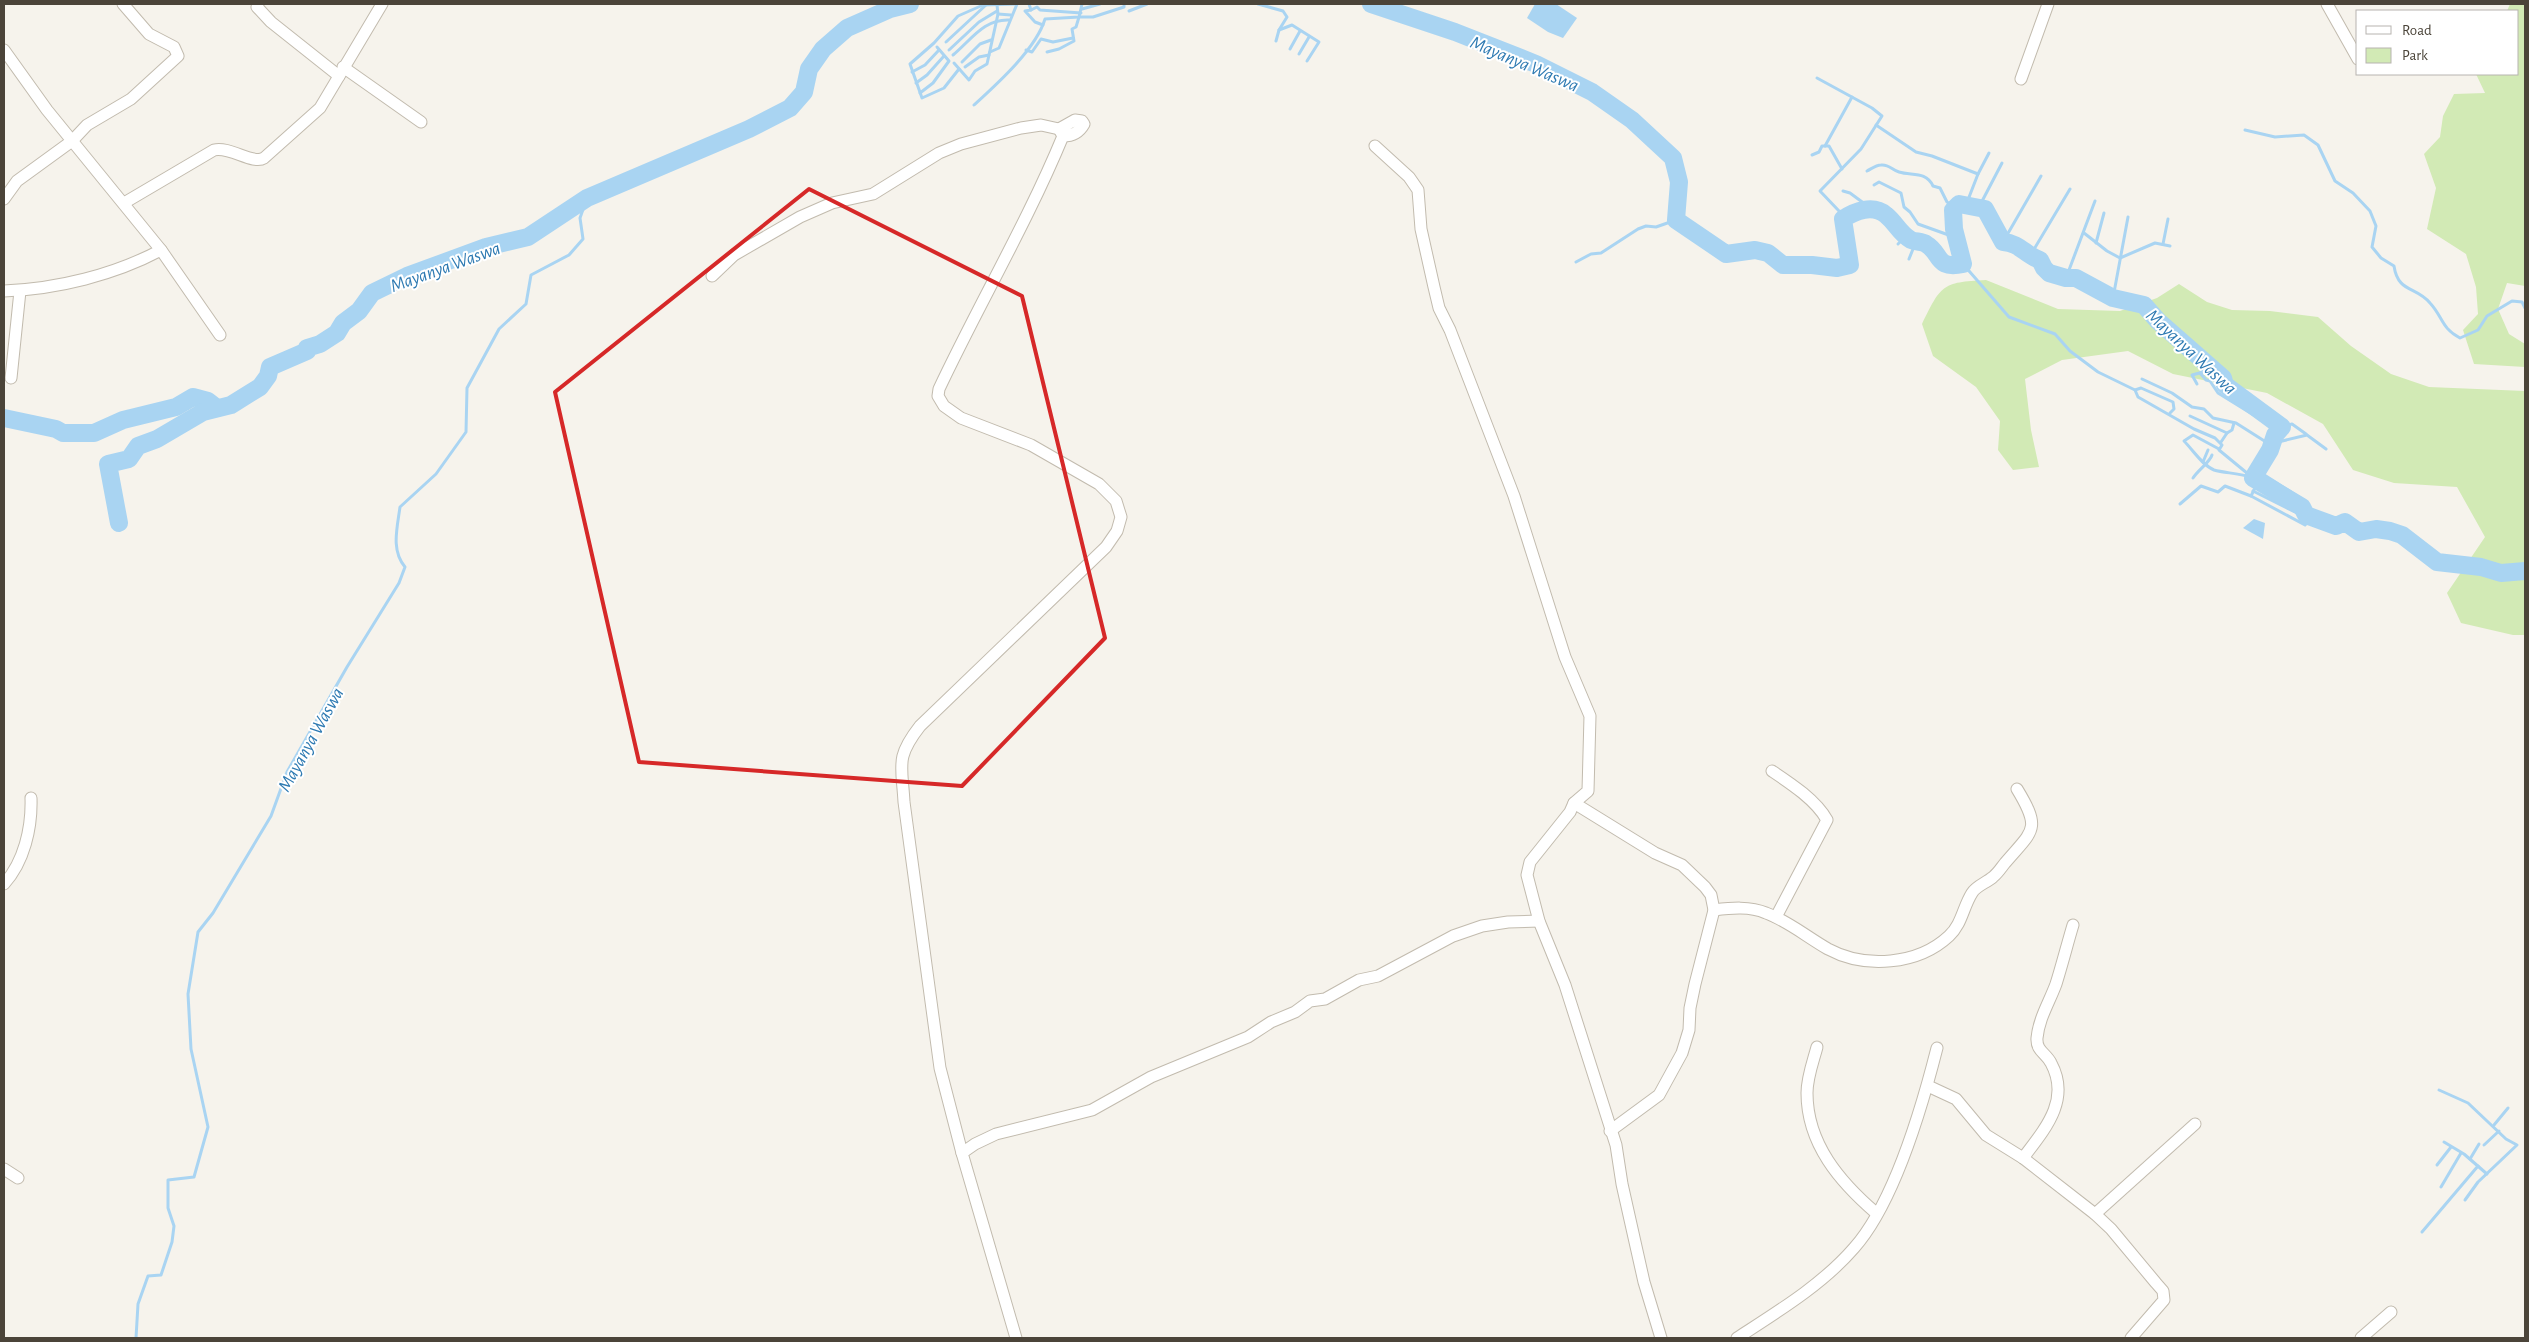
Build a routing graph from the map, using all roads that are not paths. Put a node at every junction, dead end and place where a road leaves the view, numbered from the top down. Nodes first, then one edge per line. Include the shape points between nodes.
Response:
1 (123, 4) edge
2 (258, 4) edge
3 (382, 4) edge
4 (2048, 4) edge
5 (2327, 4) edge
6 (4, 50) edge
7 (2356, 55) edge
8 (341, 72) junction
9 (2021, 79) dead end
10 (420, 122) dead end
11 (72, 141) junction
12 (1375, 146) dead end
13 (4, 199) edge
14 (124, 203) junction
15 (161, 250) junction
16 (712, 276) dead end
17 (20, 290) junction
18 (4, 291) edge
19 (220, 335) dead end
20 (10, 378) dead end
21 (1772, 771) dead end
22 (2017, 790) dead end
23 (31, 798) dead end
24 (1574, 803) junction
25 (4, 884) edge
26 (1714, 910) junction
27 (1776, 917) junction
28 (1539, 921) junction
29 (2073, 925) dead end
30 (1817, 1047) dead end
31 (1937, 1048) dead end
32 (1928, 1086) junction
33 (2195, 1124) dead end
34 (1610, 1131) junction
35 (962, 1153) junction
36 (2023, 1158) junction
37 (4, 1168) edge
38 (18, 1178) dead end
39 (1876, 1213) junction
40 (2095, 1214) junction
41 (2391, 1312) dead end
42 (1016, 1338) edge
43 (1661, 1338) edge
44 (1737, 1338) edge
45 (2132, 1338) edge
46 (2361, 1338) edge

1 - 11 street via 149,34 174,47 178,56 131,98 87,125
2 - 8 street via 257,7 271,22
3 - 8 street
4 - 9 street
5 - 7 street
6 - 11 street
8 - 10 street
8 - 14 street via 320,108 260,161 226,149 214,150
11 - 13 street via 17,181
11 - 14 street
12 - 24 street via 1409,177 1418,190 1421,228 1439,308 1514,496 1565,657 1590,716 1588,790
14 - 15 street
15 - 17 street via 100,274
15 - 19 street
16 - 35 street via 734,255 800,217 832,203 873,194 939,153 1021,128 1041,125 1061,132 1015,238 961,342 938,396 944,406 960,418 1032,444 1099,484 1116,502 1120,524 1114,538 1086,568 920,726 903,750 902,759 904,802 940,1068
17 - 18 street
17 - 20 street
21 - 27 street via 1819,809 1827,820
22 - 27 street via 2033,821 2028,836 1992,878 1972,892 1960,923 1926,951 1887,961 1855,958 1829,949
23 - 25 street via 32,820 15,872
24 - 26 street via 1656,853 1682,865 1711,895
24 - 28 street via 1530,862 1527,875
26 - 27 street via 1751,909
26 - 34 street via 1682,1053 1659,1094
28 - 34 street via 1565,985
28 - 35 street via 1482,926 1453,936 1378,976 1359,980 1325,999 1310,1001 1248,1037 1151,1077 1092,1110 996,1134
29 - 36 street via 2055,986 2040,1018 2036,1041 2057,1077 2057,1106 2050,1122
30 - 39 street via 1807,1092 1817,1142 1832,1169
31 - 32 street
32 - 36 street via 1956,1099 1986,1135
32 - 39 street via 1902,1158
33 - 40 street
34 - 43 street via 1616,1145 1644,1282
35 - 42 street
36 - 40 street
37 - 38 street
39 - 44 street via 1855,1246 1838,1265
40 - 45 street via 2128,1248 2165,1297
41 - 46 street

